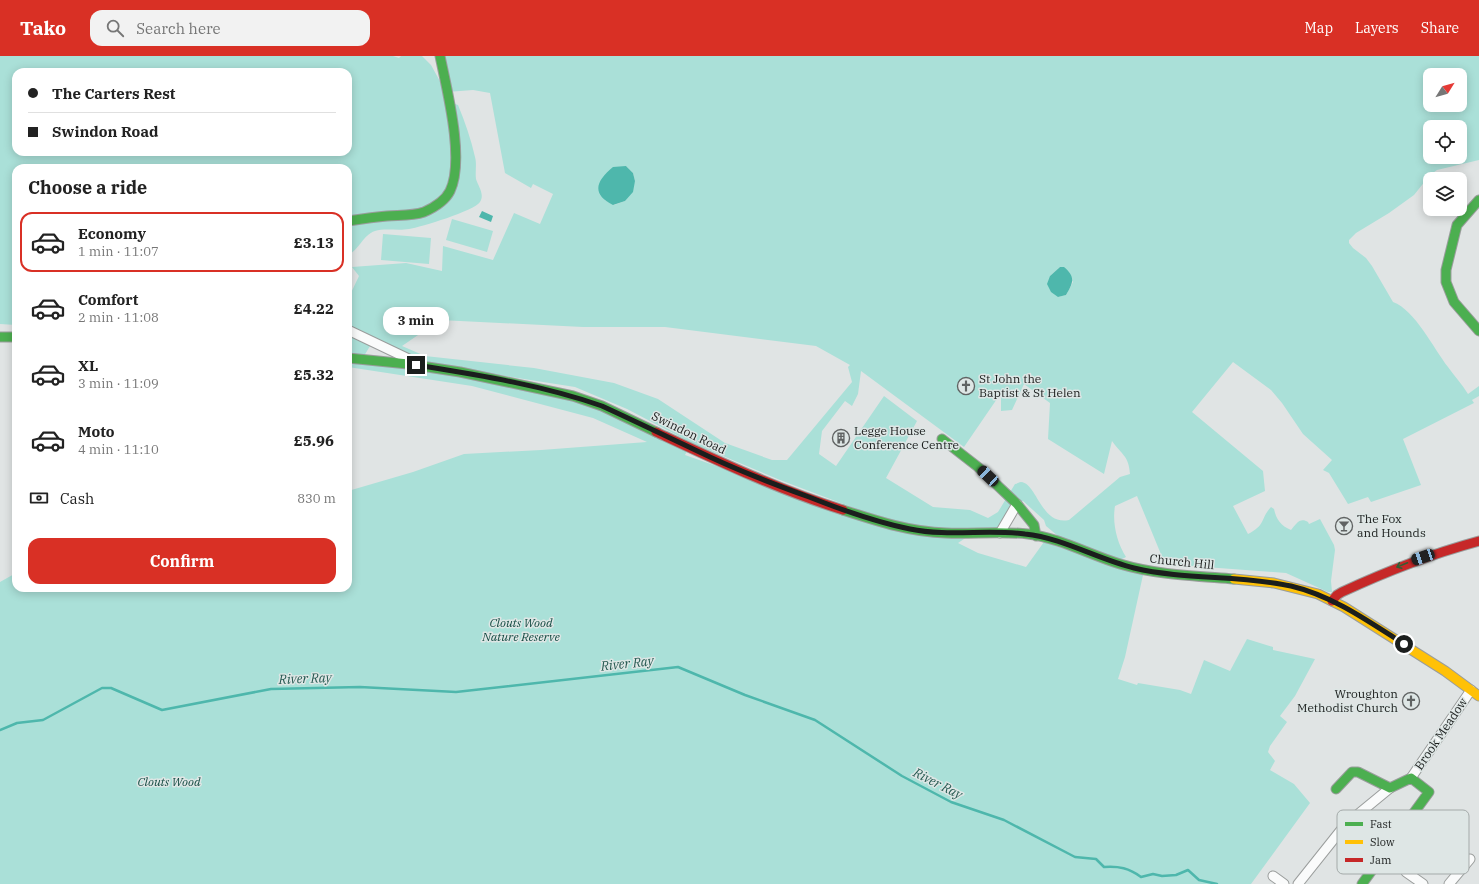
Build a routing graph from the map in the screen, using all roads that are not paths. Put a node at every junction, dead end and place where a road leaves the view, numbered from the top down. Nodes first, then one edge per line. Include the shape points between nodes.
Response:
1 (440, 56) edge
2 (1479, 200) edge
3 (352, 221) edge
4 (1479, 331) edge
5 (352, 332) edge
6 (0, 337) edge
7 (12, 337) edge
8 (374, 343) junction
9 (352, 358) edge
10 (369, 360) junction
11 (424, 366) junction
12 (942, 439) dead end
13 (1017, 504) junction
14 (1000, 533) junction
15 (1018, 533) joint
16 (1036, 536) junction
17 (1479, 541) edge
18 (1330, 600) junction
19 (1471, 690) junction
20 (1479, 696) edge
21 (1411, 778) junction
22 (1390, 788) junction
23 (1336, 789) dead end
24 (1364, 810) edge
25 (1416, 810) edge
26 (1337, 836) edge
27 (1369, 874) edge
28 (1409, 874) edge
29 (1457, 874) edge
30 (1273, 876) dead end
31 (1284, 884) edge
32 (1298, 884) edge
33 (1362, 884) edge
34 (1423, 884) edge
35 (1449, 884) edge

1 - 3 main road via 454,139 455,165 449,192 435,206 422,212
2 - 4 main road via 1457,225 1446,270 1448,291
5 - 8 street
6 - 7 main road
8 - 10 street
8 - 11 street
9 - 10 main road, Swindon Road
10 - 11 main road, Swindon Road
11 - 14 main road, Swindon Road via 572,396 602,406 746,473 866,518 913,530
12 - 13 main road via 978,467
13 - 14 street
13 - 16 main road via 1034,525
14 - 15 main road, Swindon Road
15 - 16 main road, Church Hill
16 - 18 main road, Church Hill via 1133,568 1274,583
17 -> 18 main road via 1403,564
18 - 19 main road, Church Hill via 1387,634
19 - 20 main road, Church Hill
19 - 21 street, Brook Meadow
21 - 22 main road
21 - 25 main road via 1429,792
22 - 23 main road via 1358,772 1352,772
22 - 24 street
26 - 32 street
27 - 33 main road
28 - 34 street
29 - 35 street
30 - 31 street

